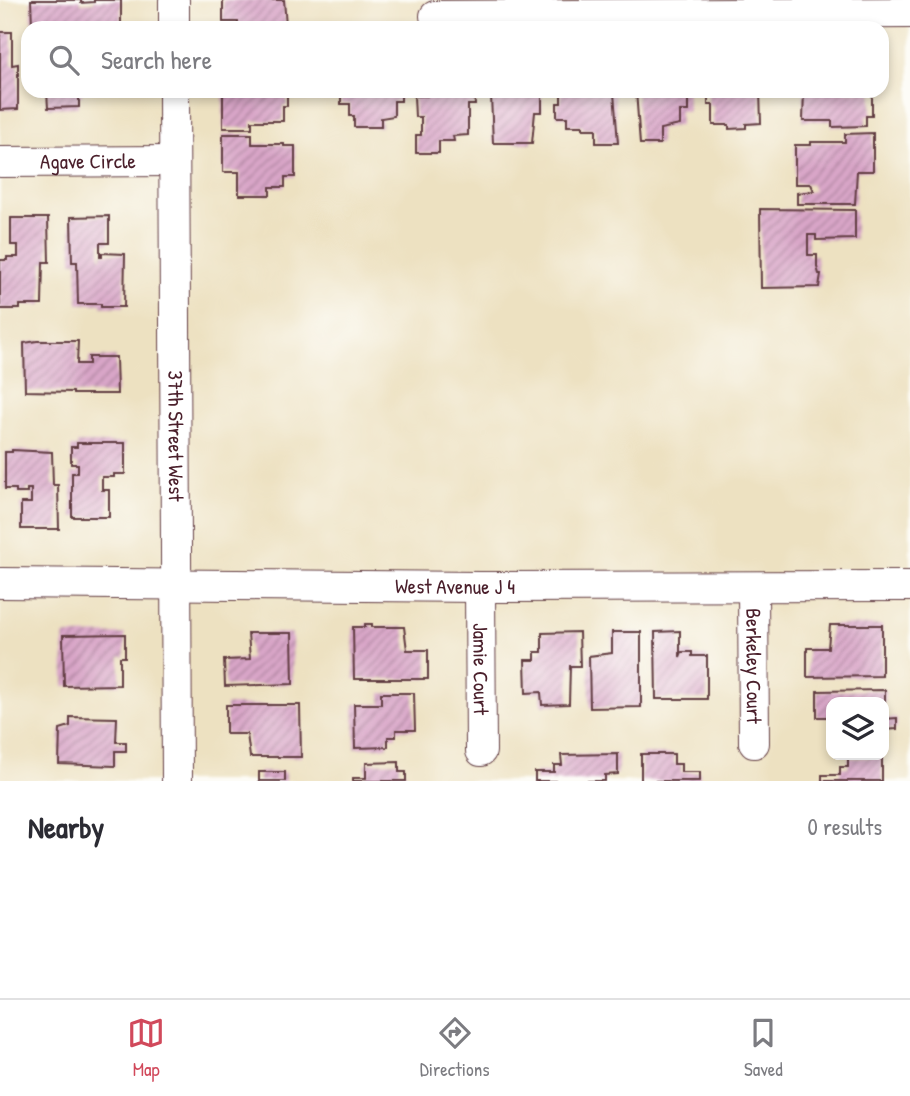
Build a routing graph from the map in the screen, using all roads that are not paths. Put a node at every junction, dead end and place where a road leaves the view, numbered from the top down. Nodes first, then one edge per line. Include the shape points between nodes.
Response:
1 (174, 0) edge
2 (910, 13) edge
3 (435, 16) dead end
4 (174, 21) edge
5 (174, 98) edge
6 (174, 160) junction
7 (0, 162) edge
8 (0, 583) edge
9 (176, 585) junction
10 (910, 586) edge
11 (480, 587) junction
12 (753, 587) junction
13 (754, 743) dead end
14 (481, 751) dead end
15 (177, 781) edge

1 - 4 street
2 - 3 street
5 - 6 street, 37th Street West
6 - 7 street, Agave Circle
6 - 9 street, 37th Street West
8 - 9 street, West Avenue J 4
9 - 11 street, West Avenue J 4
9 - 15 street, 37th Street West
10 - 12 street, West Avenue J 4
11 - 12 street, West Avenue J 4
11 - 14 street, Jamie Court
12 - 13 street, Berkeley Court

